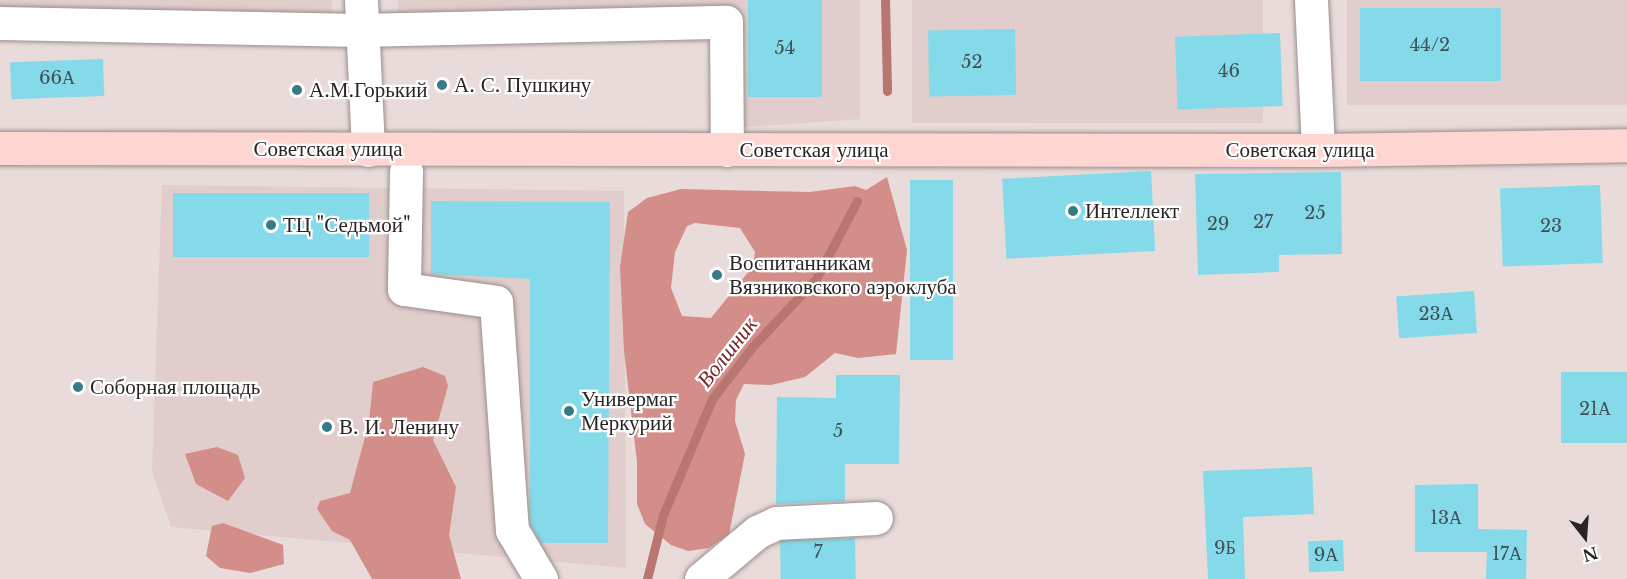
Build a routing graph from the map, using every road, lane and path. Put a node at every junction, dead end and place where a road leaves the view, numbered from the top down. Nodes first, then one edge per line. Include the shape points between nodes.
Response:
1 (1311, 0) edge
2 (360, 15) edge
3 (0, 23) edge
4 (1627, 145) edge
5 (0, 148) edge
6 (368, 150) junction
7 (727, 150) junction
8 (1318, 150) junction
9 (406, 171) dead end
10 (876, 518) dead end
11 (541, 579) edge
12 (701, 579) edge

1 - 8 street
2 - 3 street
2 - 6 street
2 - 7 street via 726,22
4 - 8 main road, Советская улица
5 - 6 main road, Советская улица
6 - 7 main road, Советская улица
7 - 8 main road, Советская улица
9 - 11 street via 404,289 496,302 512,530
10 - 12 street via 776,523 757,532

